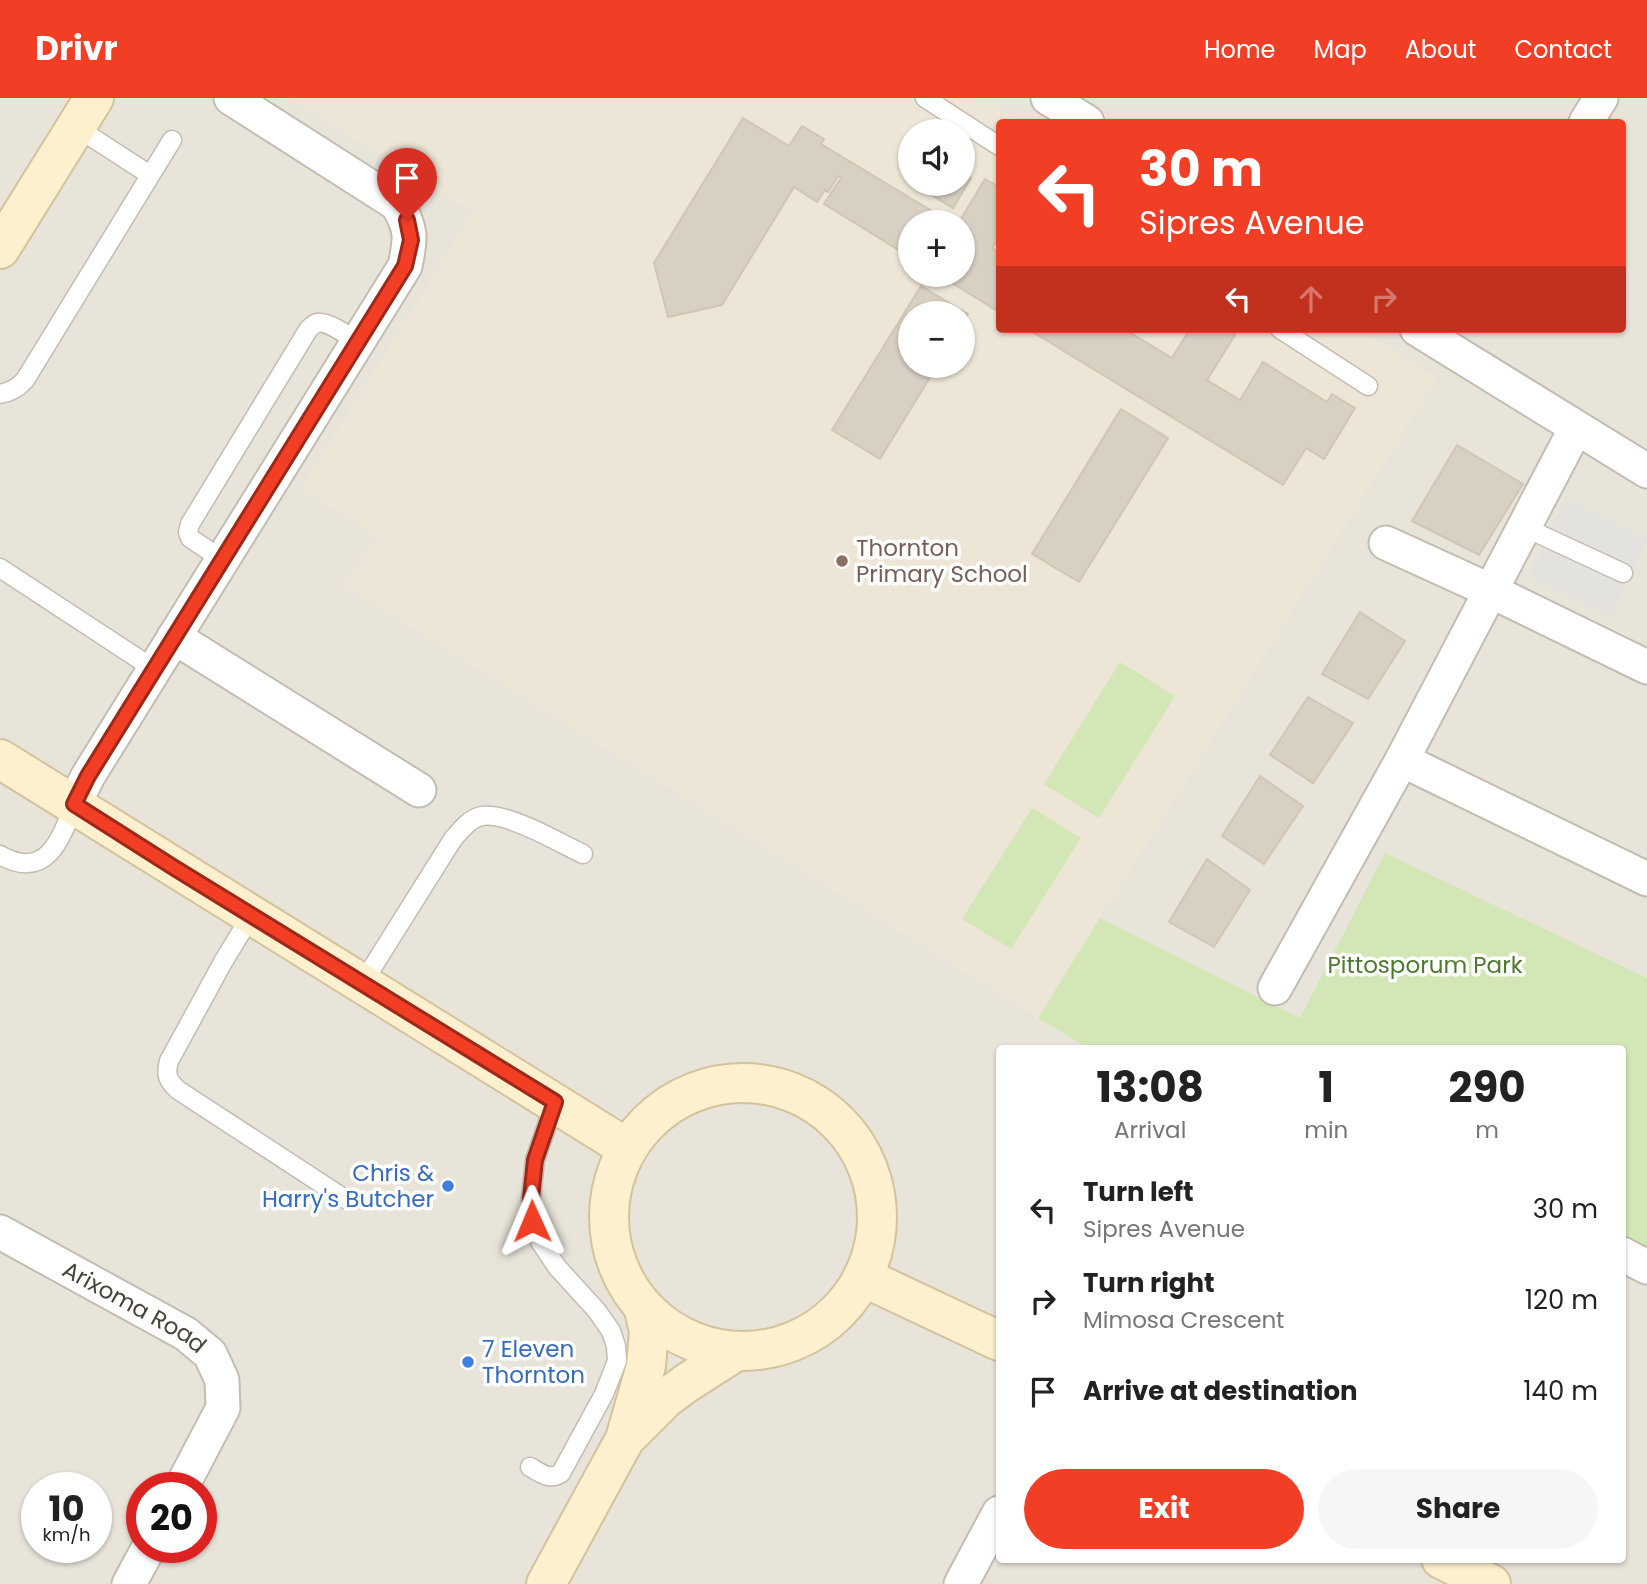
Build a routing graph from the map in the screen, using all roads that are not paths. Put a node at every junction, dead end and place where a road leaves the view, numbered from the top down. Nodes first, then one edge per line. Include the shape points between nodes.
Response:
1 (232, 98) edge
2 (925, 98) edge
3 (1048, 98) edge
4 (1601, 98) edge
5 (85, 113) edge
6 (1082, 119) edge
7 (1588, 119) edge
8 (172, 140) dead end
9 (996, 144) edge
10 (149, 175) junction
11 (0, 249) edge
12 (1286, 333) edge
13 (1433, 333) edge
14 (1452, 338) edge
15 (358, 342) junction
16 (1368, 386) dead end
17 (0, 394) edge
18 (1576, 428) junction
19 (1647, 471) edge
20 (1524, 527) junction
21 (1386, 543) dead end
22 (223, 560) junction
23 (0, 568) edge
24 (1623, 573) dead end
25 (1491, 591) junction
26 (174, 637) junction
27 (1647, 667) edge
28 (154, 669) junction
29 (0, 759) edge
30 (1402, 760) junction
31 (419, 790) dead end
32 (74, 804) junction
33 (583, 854) dead end
34 (0, 855) edge
35 (1647, 879) edge
36 (251, 916) junction
37 (362, 984) junction
38 (1275, 988) dead end
39 (555, 1102) junction
40 (627, 1148) junction
41 (345, 1199) dead end
42 (0, 1232) edge
43 (1626, 1256) edge
44 (1647, 1267) edge
45 (863, 1277) junction
46 (644, 1310) junction
47 (996, 1341) edge
48 (735, 1352) junction
49 (625, 1438) junction
50 (530, 1467) dead end
51 (189, 1472) edge
52 (996, 1519) edge
53 (140, 1563) edge
54 (1449, 1563) edge
55 (129, 1584) edge
56 (546, 1584) edge
57 (961, 1584) edge
58 (1491, 1584) edge

1 - 15 street via 389,198 407,220 411,240 405,266
2 - 9 lane
3 - 6 street
4 - 7 street
5 - 10 lane
5 - 11 street
8 - 10 lane
10 - 17 lane via 25,380
12 - 16 lane
13 - 14 street
14 - 18 street
15 - 22 street
15 - 22 lane via 320,321 308,330 190,524 190,538
18 - 19 street
18 - 20 street
20 - 24 lane
20 - 25 street
21 - 25 street
22 - 26 street
23 - 28 lane
25 - 27 street
25 - 30 street
26 - 28 street
26 - 31 street
28 - 32 street
29 - 32 street
30 - 35 street
30 - 38 street
32 - 34 lane via 64,833 42,860 24,863
32 - 36 street
33 - 37 lane via 513,821 480,816 453,839
36 - 37 street
36 - 41 lane via 169,1061 169,1082
37 - 39 street
39 - 40 street
39 - 50 lane via 535,1160 532,1221 556,1267 611,1331 617,1361 561,1473 548,1477
40 - 45 street via 659,1112 701,1089 749,1083 795,1093 816,1104 851,1137 874,1187 876,1228
40 - 46 street via 616,1172 608,1224 620,1272
42 - 51 street, Arixoma Road via 186,1334 210,1354 222,1380 223,1408
43 - 44 street
45 - 47 street
45 - 48 street via 837,1313 810,1333 779,1347
46 - 48 street via 685,1340
46 - 49 street via 649,1331 646,1366
48 - 49 street via 666,1398
49 - 56 street
52 - 57 street
53 - 55 street
54 - 58 street

